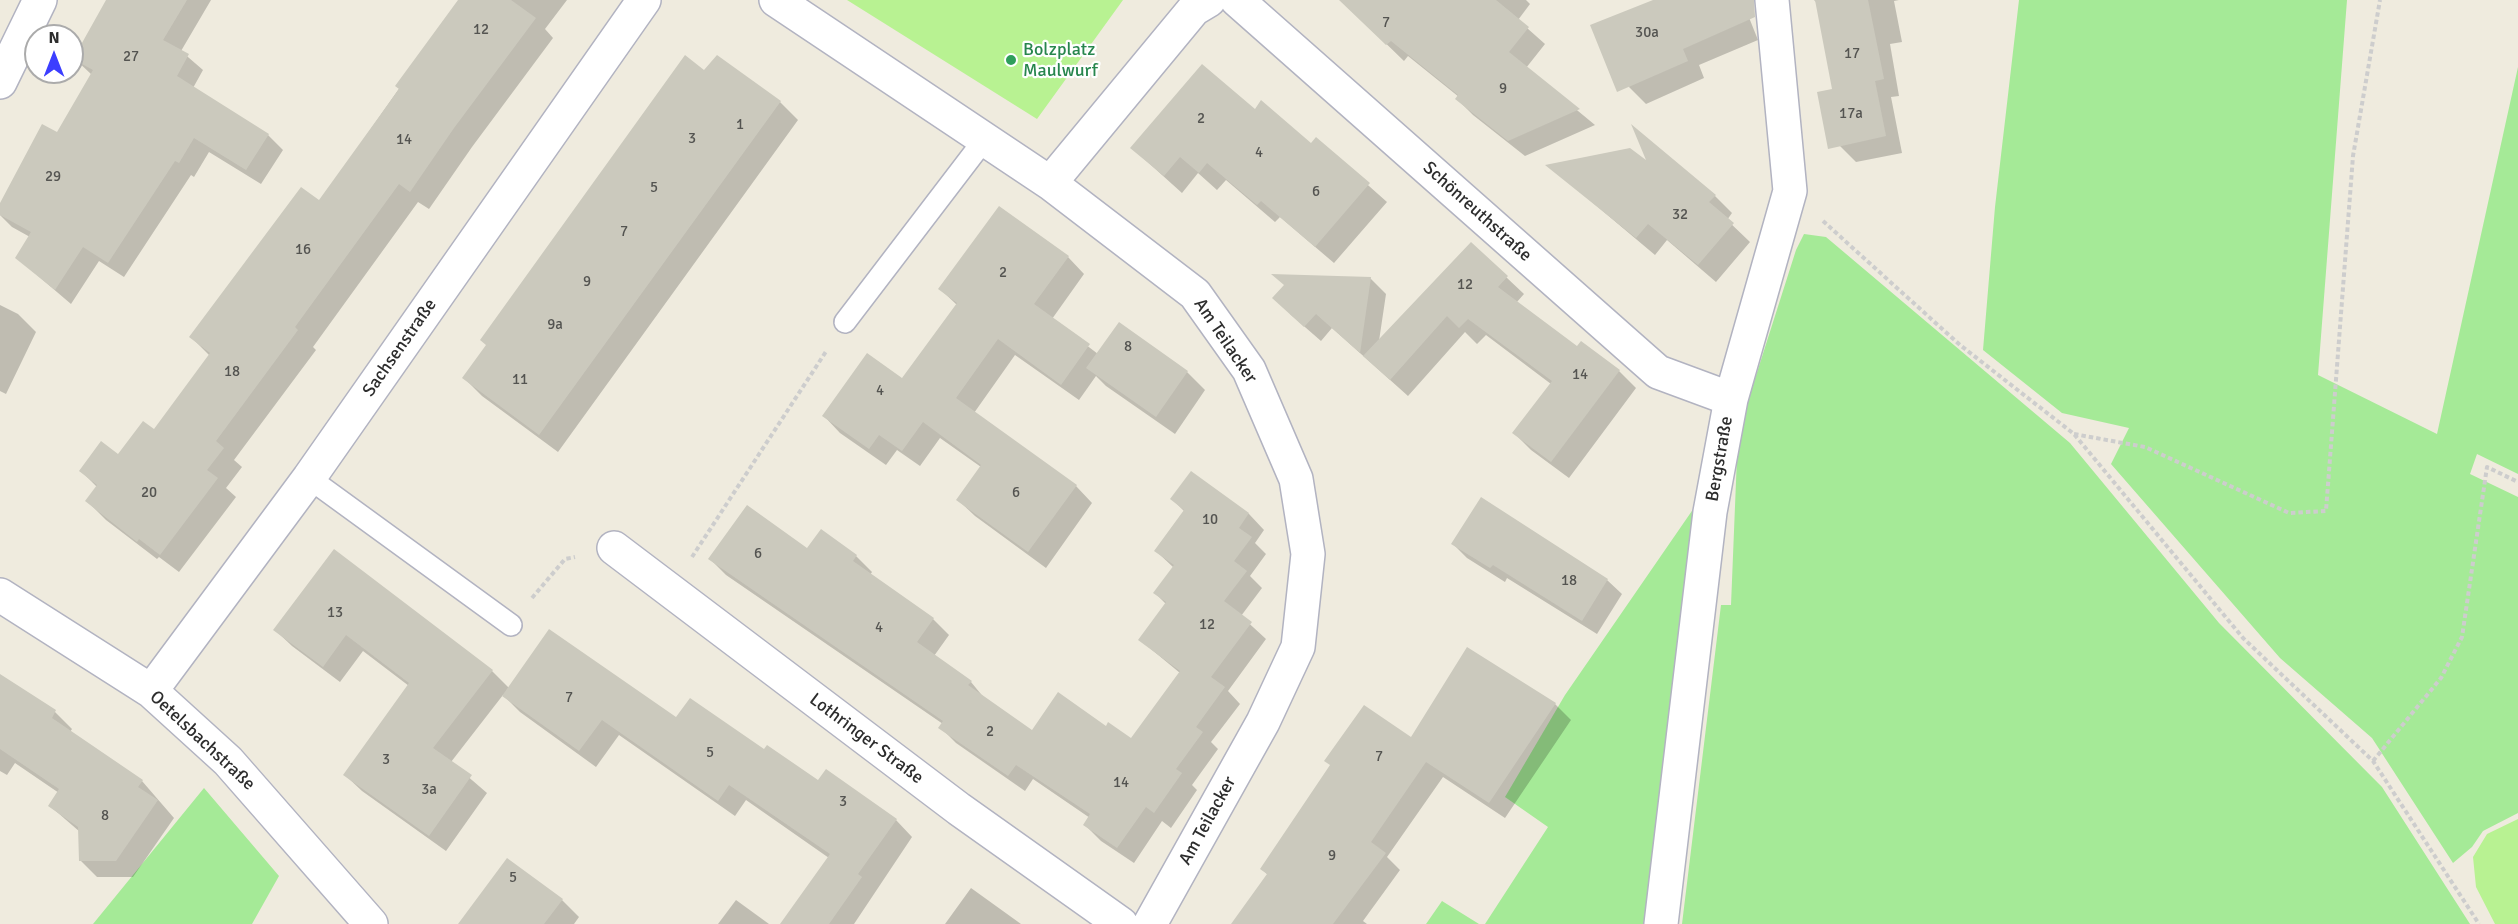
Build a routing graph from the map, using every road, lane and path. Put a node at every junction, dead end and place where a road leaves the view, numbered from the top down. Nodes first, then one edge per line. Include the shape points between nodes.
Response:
1 (40, 0) edge
2 (644, 0) edge
3 (776, 0) edge
4 (1209, 0) edge
5 (1237, 0) edge
6 (1772, 0) edge
7 (2380, 0) edge
8 (0, 82) edge
9 (984, 140) junction
10 (1050, 183) junction
11 (1790, 191) junction
12 (845, 322) joint
13 (1731, 399) junction
14 (2074, 434) junction
15 (309, 478) junction
16 (2518, 482) edge
17 (614, 548) dead end
18 (565, 559) dead end
19 (670, 590) junction
20 (0, 595) edge
21 (511, 625) joint
22 (151, 692) junction
23 (2373, 761) junction
24 (371, 924) edge
25 (1121, 924) edge
26 (1150, 924) edge
27 (1661, 924) edge
28 (2479, 924) edge

1 - 8 street
2 - 15 street, Sachsenstraße
3 - 9 street, Am Teilacker
4 - 10 street via 1194,9
5 - 13 street, Schönreuthstraße via 1658,372
6 - 11 street, Bergstraße
7 - 14 path via 2354,156 2326,512 2289,513 2145,447
9 - 10 street, Am Teilacker
9 - 12 lane
10 - 26 street, Am Teilacker via 1195,294 1250,370 1296,479 1308,554 1298,647 1263,722
11 - 13 street, Bergstraße
11 - 14 path via 1960,345
12 - 19 path
13 - 27 street, Bergstraße via 1710,512
14 - 23 path via 2244,638
15 - 21 lane
15 - 22 street, Sachsenstraße
16 - 23 path via 2487,467 2463,637 2441,678
17 - 19 street, Lothringer Straße
18 - 21 path
19 - 25 street, Lothringer Straße via 958,809
20 - 22 street, Oetelsbachstraße
22 - 24 street, Oetelsbachstraße via 228,761
23 - 28 path

